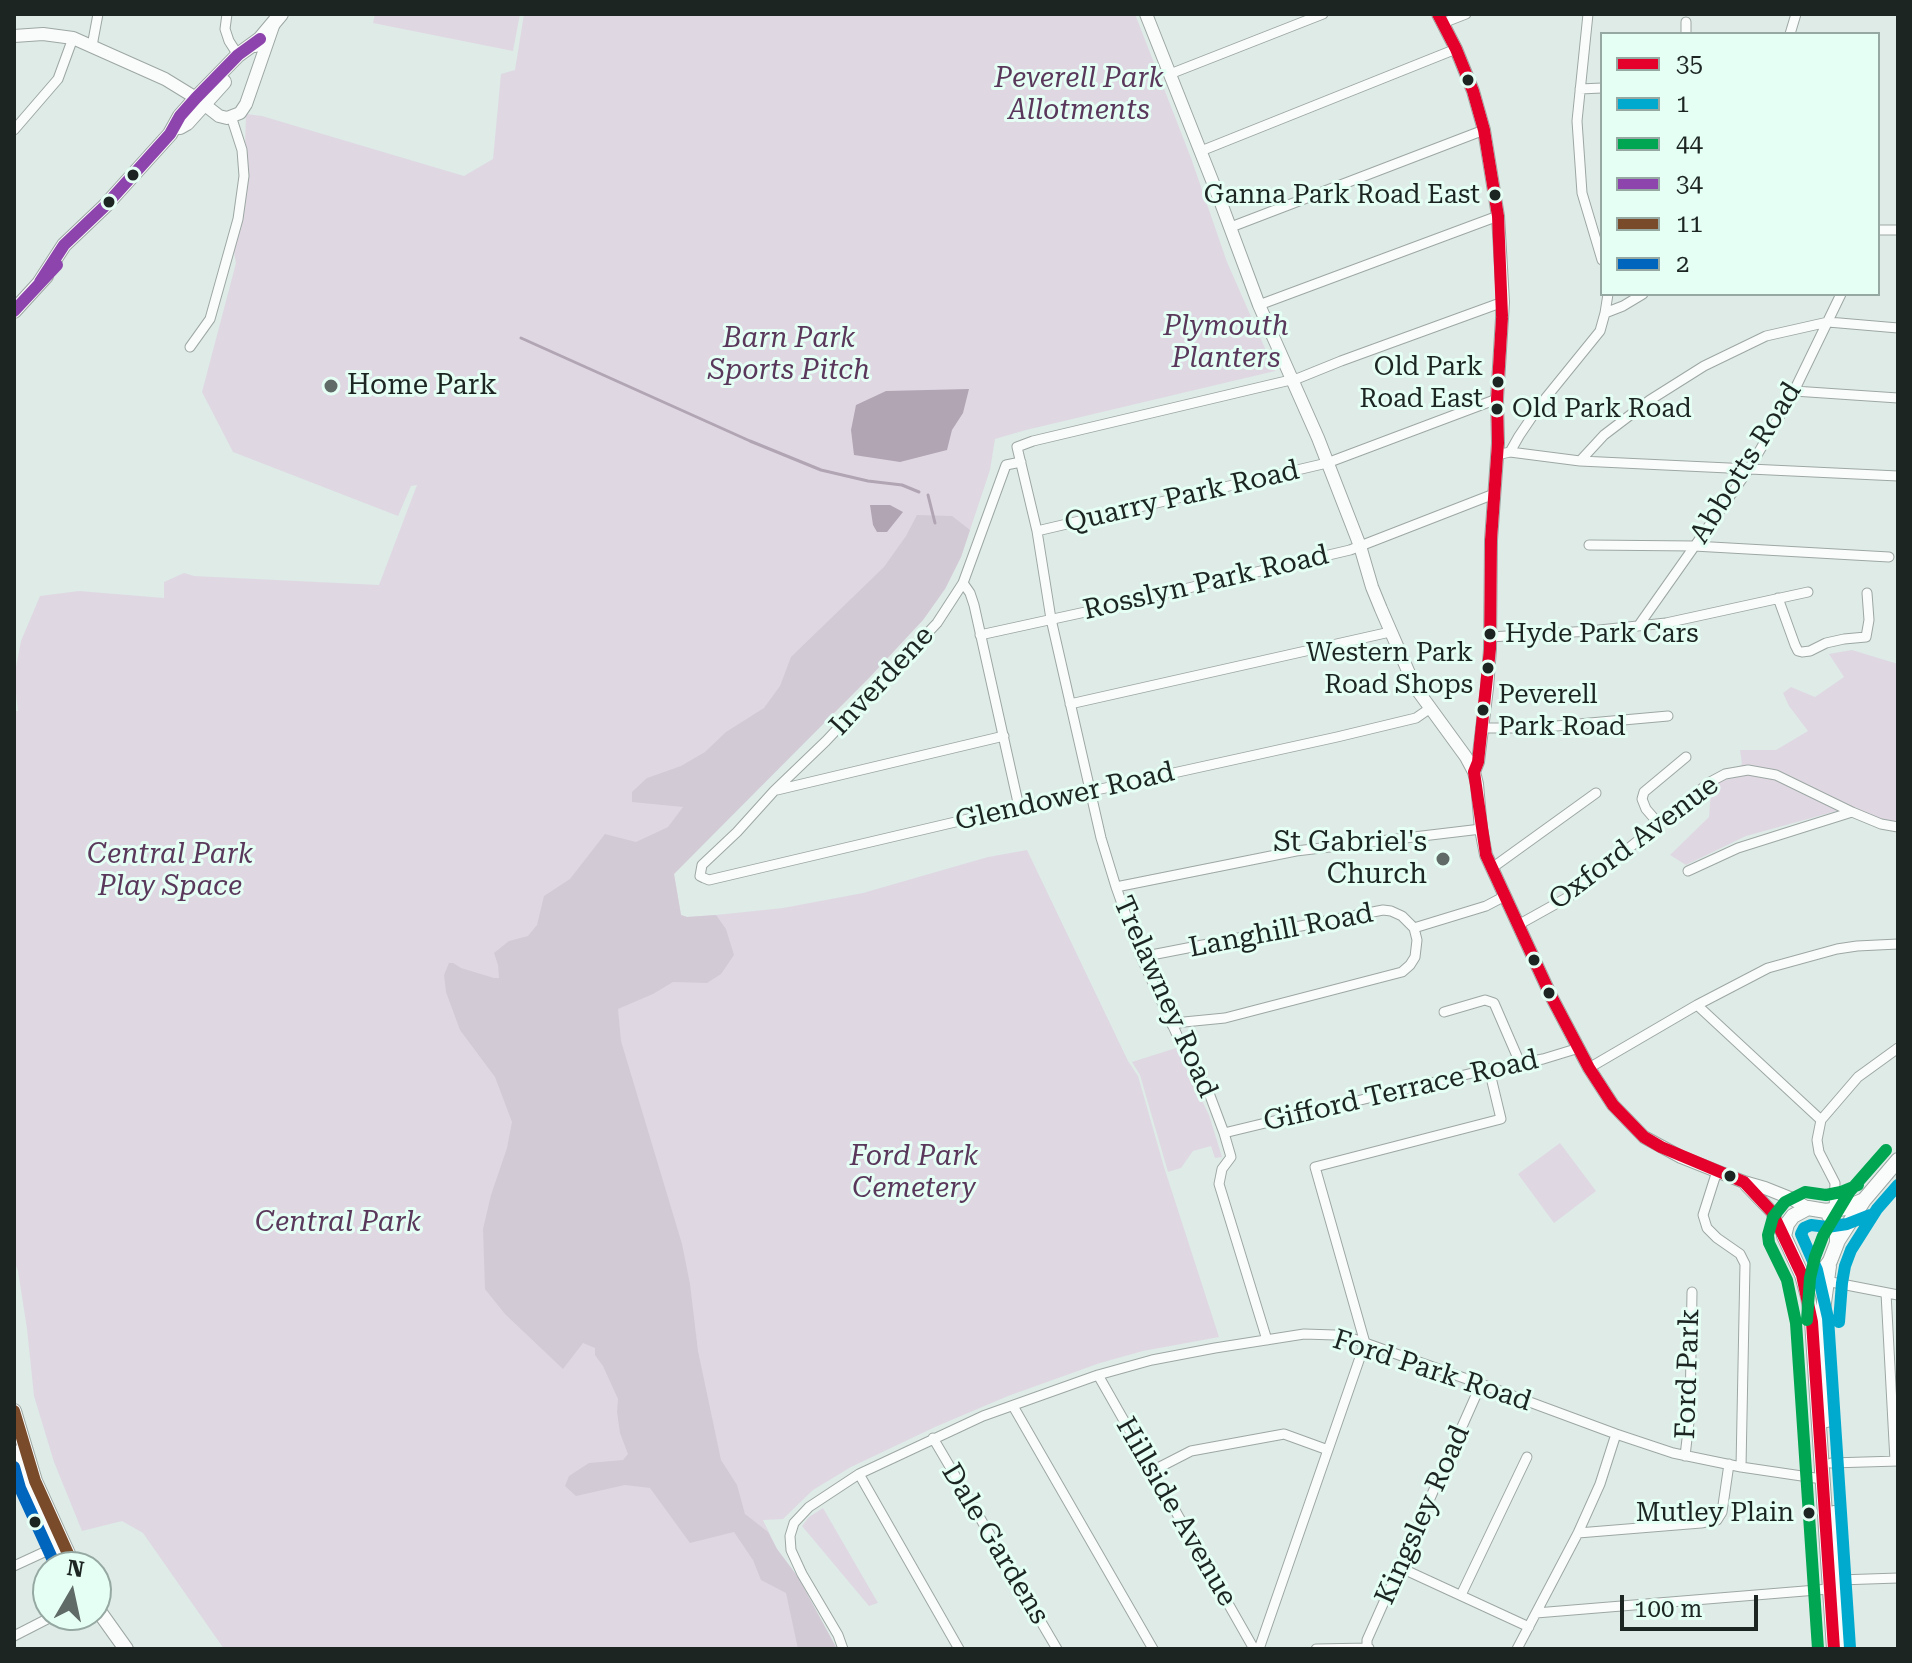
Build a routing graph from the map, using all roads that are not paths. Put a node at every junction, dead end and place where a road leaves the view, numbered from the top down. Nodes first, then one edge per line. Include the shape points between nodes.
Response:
1 (98, 14) edge
2 (227, 14) edge
3 (1146, 14) edge
4 (1323, 14) edge
5 (1466, 14) edge
6 (1588, 14) edge
7 (277, 19) edge
8 (1441, 19) edge
9 (1686, 22) dead end
10 (1686, 32) edge
11 (14, 36) edge
12 (73, 38) junction
13 (260, 39) junction
14 (92, 46) junction
15 (1456, 49) junction
16 (238, 55) junction
17 (1170, 74) junction
18 (1600, 88) edge
19 (1580, 89) junction
20 (200, 101) junction
21 (231, 116) junction
22 (14, 130) edge
23 (1484, 130) junction
24 (1201, 151) junction
25 (1498, 216) junction
26 (1231, 227) junction
27 (1600, 253) edge
28 (1608, 296) edge
29 (1640, 296) edge
30 (1840, 296) edge
31 (1503, 302) junction
32 (1259, 305) junction
33 (14, 311) edge
34 (1605, 313) junction
35 (1828, 322) junction
36 (1898, 328) edge
37 (190, 347) dead end
38 (1291, 379) junction
39 (1794, 391) junction
40 (1898, 398) edge
41 (1497, 399) junction
42 (1504, 454) junction
43 (1580, 461) junction
44 (1021, 462) junction
45 (1327, 463) junction
46 (1749, 469) junction
47 (1896, 476) edge
48 (1494, 494) junction
49 (1037, 531) junction
50 (1589, 545) dead end
51 (1360, 546) junction
52 (1694, 546) junction
53 (1889, 557) dead end
54 (963, 583) junction
55 (1808, 592) dead end
56 (1867, 593) dead end
57 (1778, 598) junction
58 (1051, 619) junction
59 (1639, 625) junction
60 (1390, 632) junction
61 (980, 635) junction
62 (1490, 637) junction
63 (1070, 704) junction
64 (1429, 709) junction
65 (1668, 716) dead end
66 (1481, 728) junction
67 (1004, 736) junction
68 (1686, 757) dead end
69 (1476, 778) junction
70 (774, 791) junction
71 (1090, 792) junction
72 (1596, 793) dead end
73 (1019, 807) junction
74 (1852, 812) junction
75 (1659, 824) junction
76 (1898, 827) edge
77 (1481, 829) junction
78 (1492, 868) junction
79 (1688, 871) dead end
80 (700, 876) joint
81 (1116, 887) junction
82 (1505, 896) junction
83 (1518, 925) junction
84 (1414, 928) junction
85 (1898, 944) edge
86 (1141, 957) junction
87 (1697, 1005) junction
88 (1444, 1012) dead end
89 (1172, 1025) junction
90 (1579, 1048) junction
91 (1898, 1048) edge
92 (1520, 1063) junction
93 (1589, 1068) junction
94 (1489, 1069) junction
95 (1821, 1120) junction
96 (1224, 1133) junction
97 (1896, 1164) edge
98 (1717, 1171) junction
99 (1744, 1182) junction
100 (1864, 1200) junction
101 (1808, 1208) junction
102 (1830, 1211) junction
103 (1784, 1236) junction
104 (1837, 1243) junction
105 (1830, 1261) junction
106 (1802, 1275) junction
107 (1826, 1281) junction
108 (1692, 1292) dead end
109 (1886, 1293) junction
110 (1898, 1295) edge
111 (1267, 1340) junction
112 (1365, 1343) junction
113 (1098, 1375) junction
114 (1481, 1384) junction
115 (1013, 1406) junction
116 (14, 1411) edge
117 (1616, 1434) junction
118 (933, 1438) junction
119 (1328, 1450) junction
120 (14, 1452) edge
121 (1685, 1456) junction
122 (1527, 1457) dead end
123 (1896, 1461) edge
124 (1831, 1463) junction
125 (1729, 1464) junction
126 (1741, 1467) junction
127 (1152, 1471) junction
128 (859, 1474) junction
129 (1826, 1479) junction
130 (1578, 1533) junction
131 (53, 1548) junction
132 (55, 1551) edge
133 (67, 1551) edge
134 (14, 1566) edge
135 (1401, 1568) junction
136 (1898, 1578) edge
137 (1834, 1585) junction
138 (1461, 1595) junction
139 (1536, 1613) junction
140 (32, 1627) edge
141 (1529, 1627) junction
142 (112, 1629) edge
143 (14, 1636) edge
144 (1370, 1648) edge
145 (126, 1649) edge
146 (843, 1649) edge
147 (959, 1649) edge
148 (1057, 1649) edge
149 (1153, 1649) edge
150 (1256, 1649) edge
151 (1316, 1649) edge
152 (1517, 1649) edge
153 (1834, 1649) edge
154 (1844, 1649) edge

1 - 14 street
2 - 16 street via 225,29
3 - 17 street
4 - 17 street
5 - 8 street
6 - 19 street
7 - 13 main road
7 - 21 street via 246,104
8 - 15 street
9 - 10 street
11 - 12 street
12 - 14 street
12 - 22 street via 58,79
13 - 16 main road
13 - 20 main road
14 - 20 street
15 - 23 street
15 - 24 street
16 - 20 main road
17 - 24 street
18 - 19 street
19 - 27 street via 1582,193
20 - 21 street via 219,116
20 - 33 main road via 180,116 170,134 64,245
21 - 37 street via 242,150 240,208 210,319
23 - 25 street
23 - 26 street
24 - 26 street
25 - 31 street
25 - 32 street
26 - 32 street
28 - 34 street
29 - 34 street
30 - 35 street, Abbotts Road
31 - 38 street
31 - 41 street
32 - 38 street
34 - 42 street via 1600,331
35 - 36 street
35 - 39 street, Abbotts Road
35 - 43 street via 1766,336 1704,366 1604,435
38 - 44 street via 1033,441 1017,447
38 - 45 street
39 - 40 street
39 - 46 street, Abbotts Road
41 - 42 street
41 - 45 street
42 - 43 street
42 - 48 street
43 - 46 street
44 - 49 street, Trelawney Road
44 - 54 street, Inverdene via 1006,465
45 - 49 street, Quarry Park Road
45 - 51 street
46 - 47 street
46 - 52 street, Abbotts Road
48 - 51 street, Rosslyn Park Road
48 - 62 street
49 - 58 street, Trelawney Road
50 - 52 street
51 - 58 street, Rosslyn Park Road
51 - 60 street
52 - 53 street
52 - 59 street, Abbotts Road
54 - 61 street
54 - 70 street, Inverdene via 937,623
55 - 57 street
56 - 57 street via 1866,637 1802,652
57 - 59 street
58 - 61 street, Rosslyn Park Road
58 - 63 street, Trelawney Road
59 - 62 street
60 - 63 street
60 - 64 street
61 - 67 street
62 - 66 street
63 - 71 street, Trelawney Road
64 - 69 street
64 - 71 street, Glendower Road via 1416,718
65 - 66 street
66 - 69 street
67 - 70 street
67 - 73 street
68 - 75 street via 1644,792 1646,809
69 - 77 street
70 - 80 street, Inverdene via 702,865
71 - 73 street, Glendower Road
71 - 81 street, Trelawney Road
72 - 78 street
73 - 80 street, Glendower Road via 709,880
74 - 75 street, Oxford Avenue via 1776,775 1748,770 1710,782
74 - 76 street, Oxford Avenue
74 - 79 street via 1738,848
75 - 83 street, Oxford Avenue via 1570,896
77 - 78 street
77 - 81 street via 1296,851
78 - 82 street
81 - 86 street, Trelawney Road
82 - 83 street
82 - 84 street, Langhill Road
83 - 90 street
84 - 86 street, Langhill Road via 1402,916 1383,910
84 - 89 street via 1415,957 1402,972 1225,1018
85 - 87 street via 1837,949 1768,968
86 - 89 street, Trelawney Road
87 - 93 street
87 - 95 street
88 - 92 street via 1485,1000 1494,1003
89 - 96 street, Trelawney Road
90 - 92 street, Gifford Terrace Road
90 - 93 street
91 - 95 street via 1858,1077
92 - 94 street, Gifford Terrace Road
93 - 98 street via 1613,1105 1644,1137
94 - 96 street, Gifford Terrace Road
94 - 112 street via 1501,1119 1315,1167
95 - 102 street via 1819,1152 1835,1183
96 - 111 street, Trelawney Road via 1231,1157 1219,1184
97 - 100 main road
98 - 99 street
98 - 126 street via 1703,1215 1707,1228 1745,1264
99 - 101 street
99 - 103 street via 1772,1212
100 - 102 main road
100 - 104 main road
101 - 102 main road
101 - 103 main road via 1793,1216
102 - 104 main road
103 - 106 main road
104 - 105 main road
105 - 106 main road via 1822,1272
105 - 107 main road
106 - 129 main road via 1812,1322
107 - 109 street
107 - 124 main road via 1823,1326
108 - 121 street, Ford Park
109 - 110 street
109 - 123 street
111 - 112 street, Ford Park Road via 1320,1334
111 - 113 street, Ford Park Road
112 - 114 street, Ford Park Road
112 - 119 street
113 - 115 street, Ford Park Road
113 - 127 street, Hillside Avenue
114 - 117 street, Ford Park Road
114 - 135 street, Kingsley Road
115 - 118 street, Ford Park Road
115 - 149 street
116 - 133 main road via 35,1481
117 - 121 street, Ford Park Road
117 - 130 street
118 - 128 street, Ford Park Road
118 - 148 street, Dale Gardens
119 - 127 street via 1284,1434 1191,1451
119 - 150 street
120 - 131 main road
121 - 125 street, Ford Park Road
122 - 138 street
123 - 124 street
124 - 129 main road
125 - 126 street, Ford Park Road
125 - 130 street via 1717,1520
126 - 129 street, Ford Park Road
127 - 150 street, Hillside Avenue
128 - 146 street, Ford Park Road via 809,1507 790,1536 802,1574
128 - 147 street
129 - 137 main road
130 - 139 street
131 - 132 main road
131 - 134 street
135 - 138 street
135 - 144 street, Kingsley Road via 1367,1640
136 - 137 street
137 - 139 street
137 - 153 main road
137 - 154 main road
138 - 141 street
139 - 141 street
140 - 143 street
141 - 152 street
142 - 145 main road
144 - 151 street

